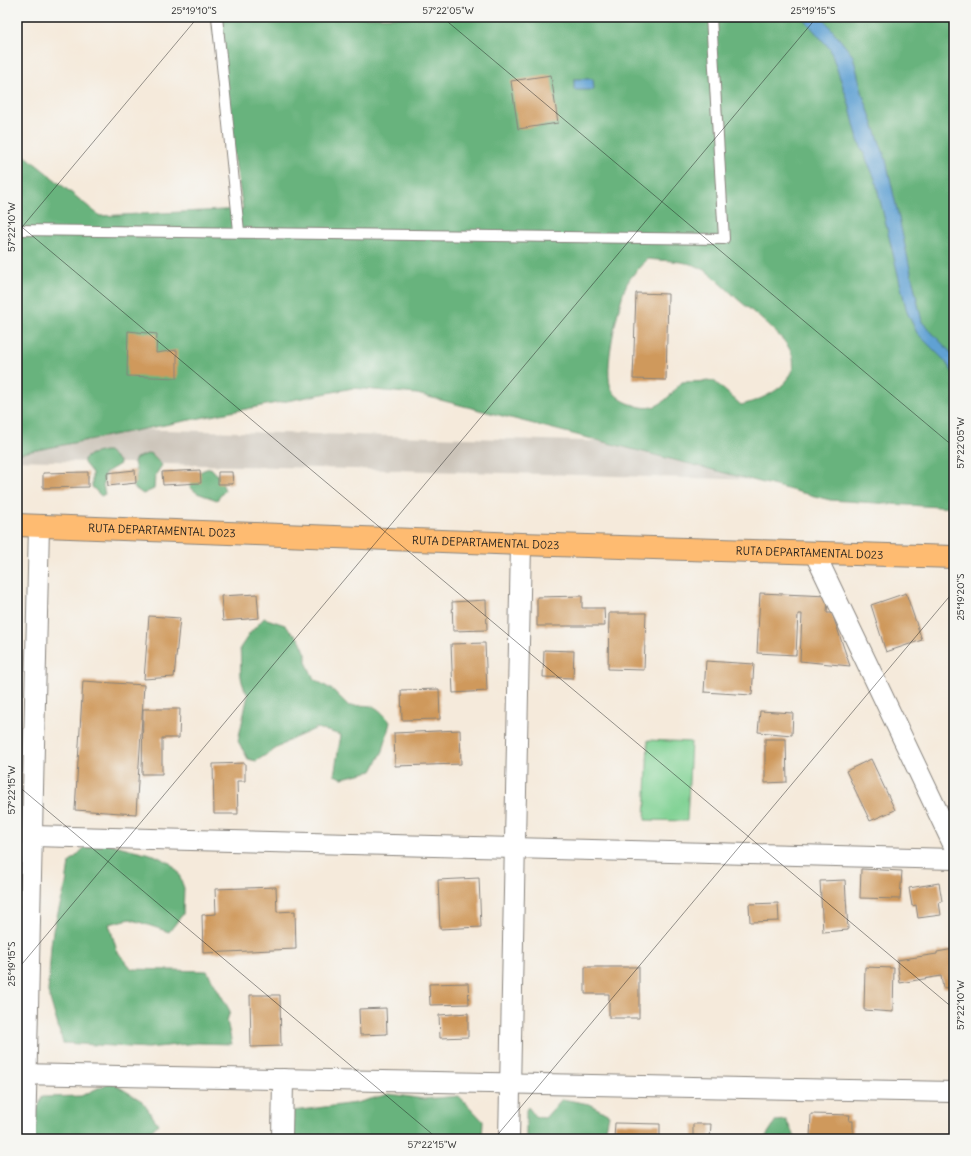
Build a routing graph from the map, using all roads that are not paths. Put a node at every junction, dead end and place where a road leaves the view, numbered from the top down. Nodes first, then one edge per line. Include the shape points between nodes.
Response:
1 (217, 17) edge
2 (711, 17) edge
3 (17, 230) edge
4 (239, 232) junction
5 (17, 525) edge
6 (40, 526) junction
7 (521, 544) junction
8 (814, 552) junction
9 (954, 556) edge
10 (32, 836) junction
11 (954, 846) edge
12 (515, 849) junction
13 (954, 859) edge
14 (22, 1074) edge
15 (283, 1079) junction
16 (510, 1084) junction
17 (954, 1092) edge
18 (25, 1139) edge
19 (282, 1139) edge
20 (509, 1139) edge

1 - 4 lane
2 - 4 lane via 724,239
3 - 4 lane
5 - 6 main road, RUTA DEPARTAMENTAL D023
6 - 7 main road, RUTA DEPARTAMENTAL D023
6 - 10 street
7 - 8 main road, RUTA DEPARTAMENTAL D023
7 - 12 street
8 - 9 main road, RUTA DEPARTAMENTAL D023
8 - 11 street
10 - 12 street
10 - 14 street
12 - 13 street
12 - 16 street
14 - 15 street
14 - 18 street
15 - 16 street
15 - 19 street
16 - 17 street
16 - 20 street

